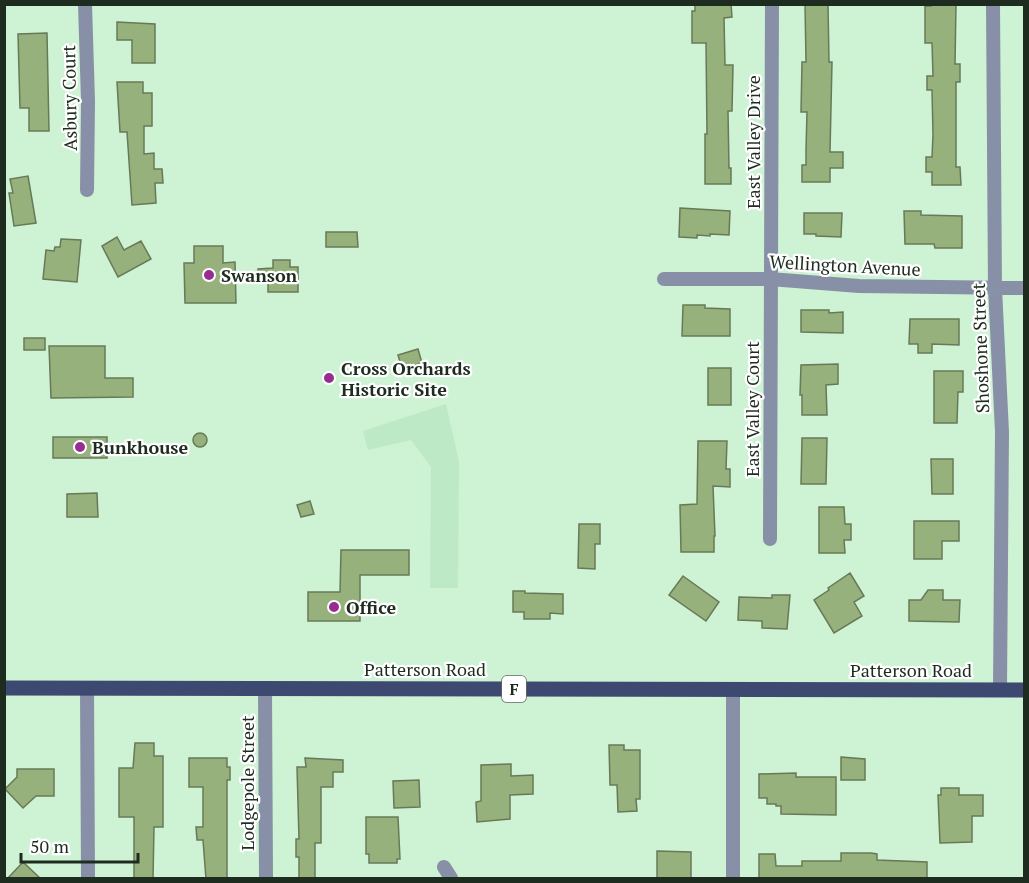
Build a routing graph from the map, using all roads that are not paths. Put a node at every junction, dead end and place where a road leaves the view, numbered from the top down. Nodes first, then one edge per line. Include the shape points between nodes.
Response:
1 (85, 4) edge
2 (772, 4) edge
3 (993, 4) edge
4 (87, 190) dead end
5 (664, 279) dead end
6 (770, 279) junction
7 (995, 288) junction
8 (1024, 288) edge
9 (770, 539) dead end
10 (4, 688) edge
11 (87, 688) junction
12 (265, 688) junction
13 (733, 689) junction
14 (999, 690) junction
15 (1024, 690) edge
16 (88, 879) edge
17 (266, 879) edge
18 (733, 879) edge

1 - 4 street, Asbury Court
2 - 6 street, East Valley Drive
3 - 7 street, Shoshone Street
5 - 6 street, Wellington Avenue
6 - 7 street, Wellington Avenue via 859,286
6 - 9 street, East Valley Court
7 - 8 street, Wellington Avenue
7 - 14 street, Shoshone Street via 1002,432
10 - 11 main road, Patterson Road / F
11 - 12 main road, Patterson Road / F
11 - 16 street
12 - 13 main road, Patterson Road / F
12 - 17 street, Lodgepole Street
13 - 14 main road, Patterson Road / F
13 - 18 street
14 - 15 main road, Patterson Road / F

